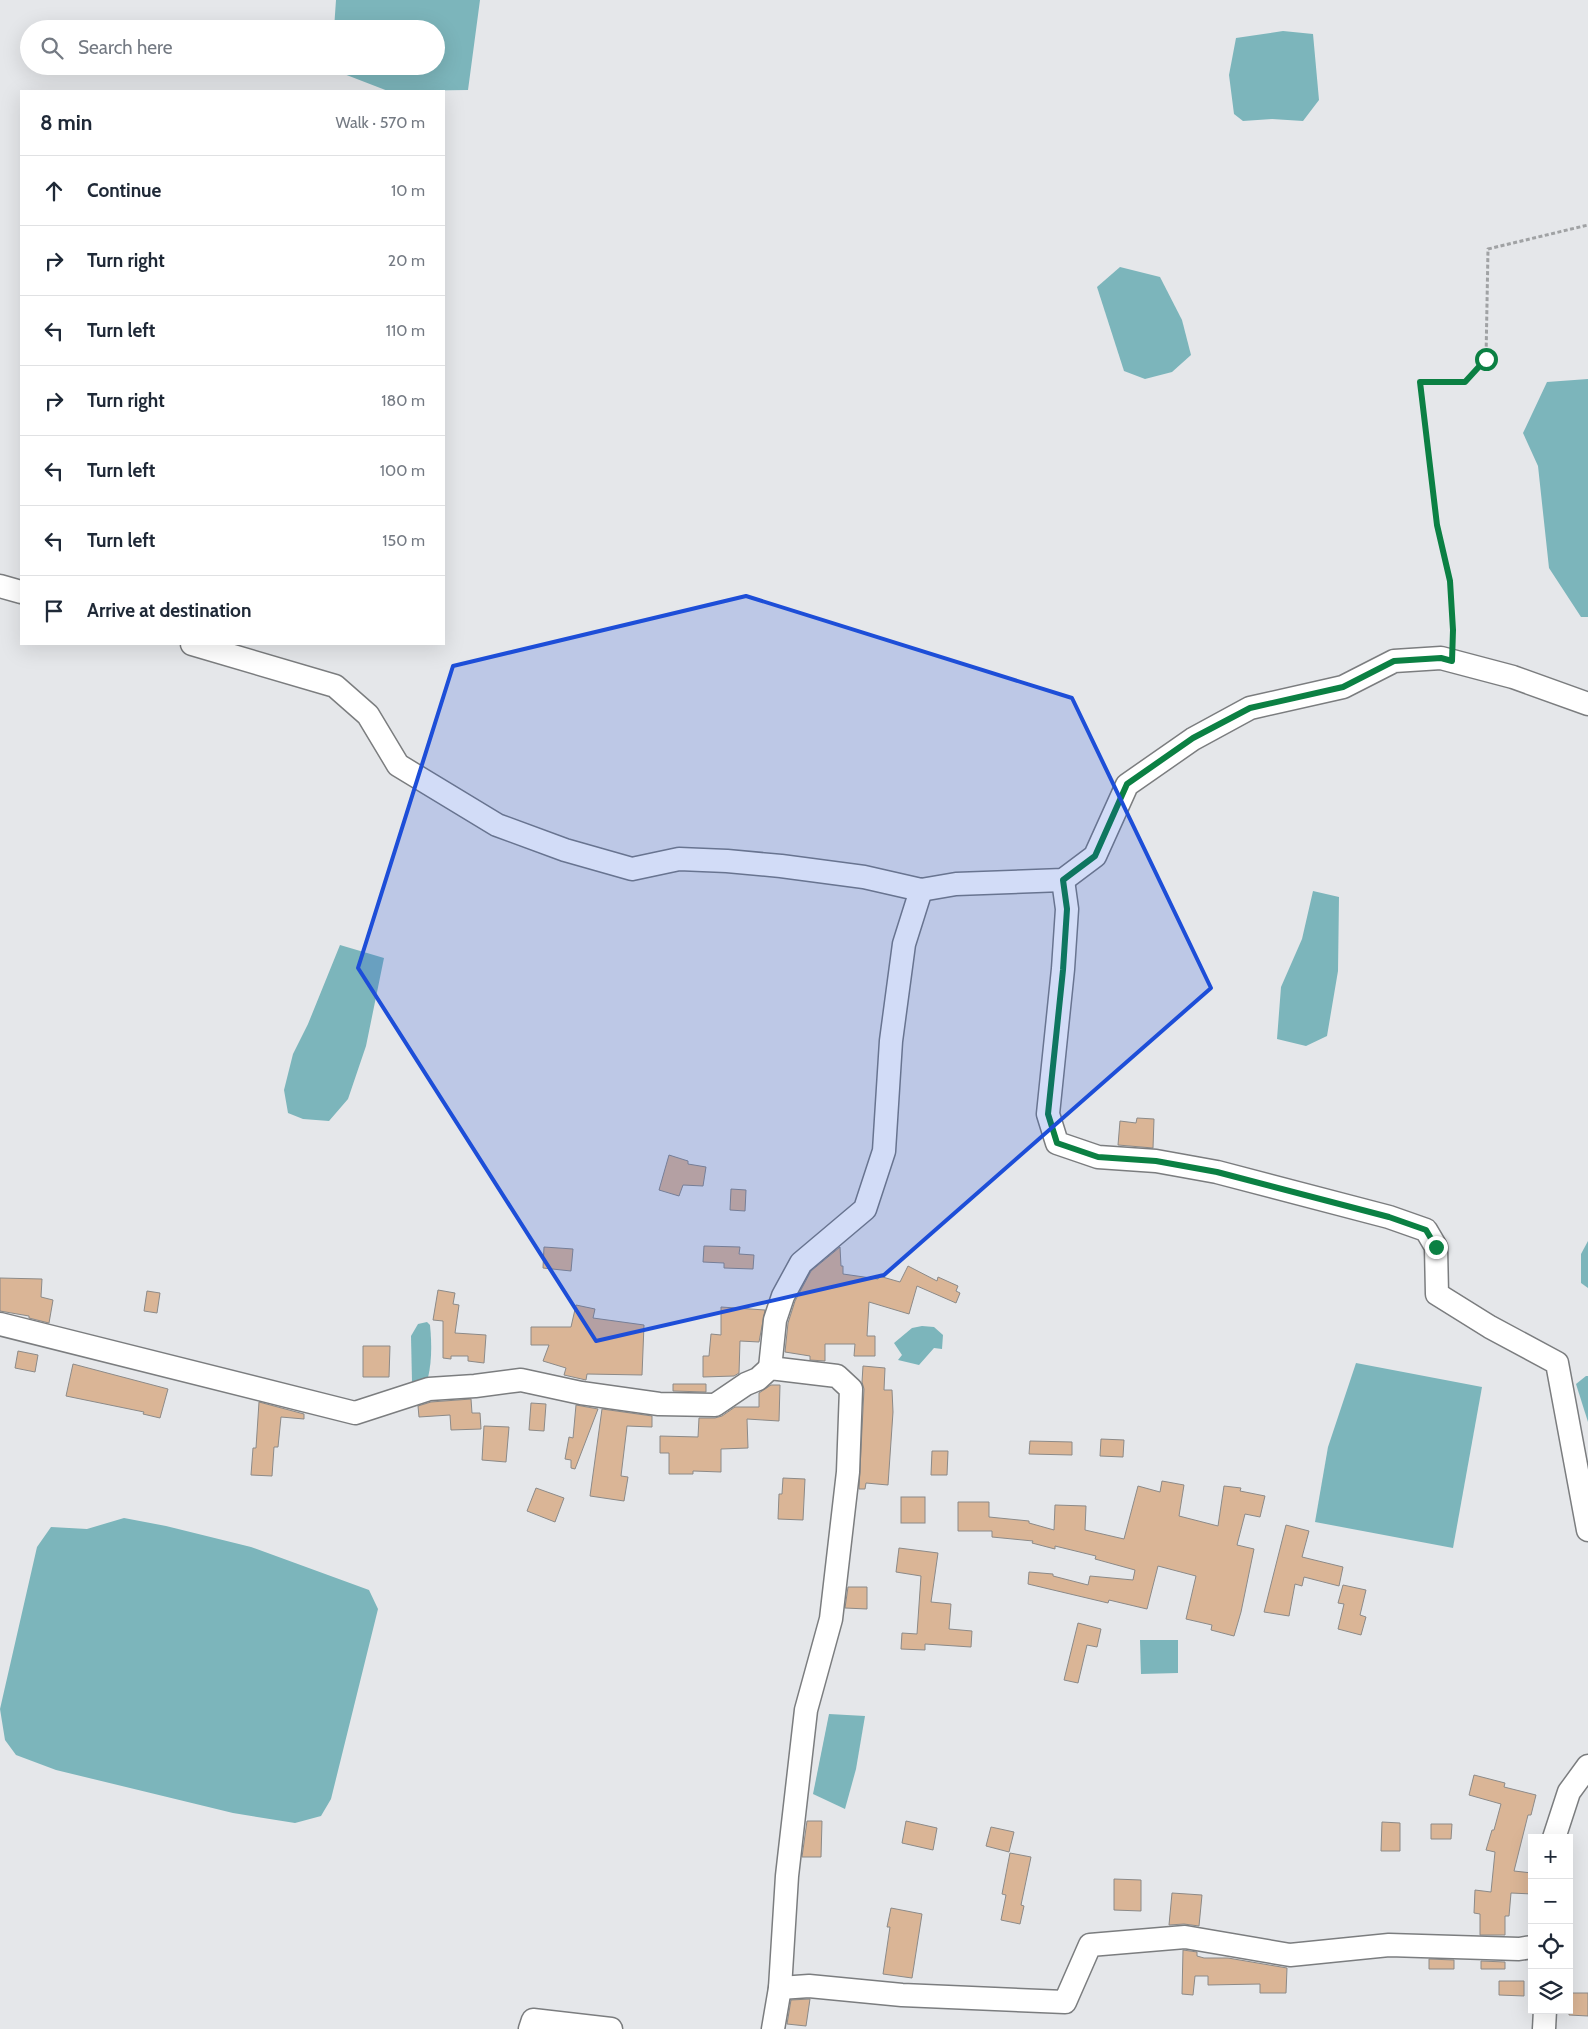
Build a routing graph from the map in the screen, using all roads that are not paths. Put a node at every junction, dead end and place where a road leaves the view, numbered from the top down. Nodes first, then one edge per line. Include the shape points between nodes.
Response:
1 (0, 586) edge
2 (20, 592) edge
3 (195, 645) edge
4 (1588, 704) edge
5 (1063, 880) junction
6 (922, 890) junction
7 (0, 1324) edge
8 (770, 1368) junction
9 (1588, 1530) edge
10 (1588, 1766) edge
11 (1555, 1834) edge
12 (1528, 1948) edge
13 (780, 1988) junction
14 (1545, 2014) edge
15 (530, 2029) edge
16 (611, 2029) edge
17 (773, 2029) edge
18 (1544, 2029) edge

1 - 2 street
3 - 6 street via 335,686 368,715 398,765 497,825 565,850 632,869 678,859 727,861 864,878
4 - 5 street via 1513,677 1441,658 1394,661 1343,687 1250,708 1193,738 1127,784 1095,856
5 - 6 street via 956,884
5 - 9 street via 1067,918 1048,1114 1057,1143 1098,1157 1156,1161 1217,1172 1389,1217 1426,1230 1436,1247 1437,1294 1557,1364
6 - 8 street via 904,944 891,1041 884,1152 866,1209 801,1263 782,1296 775,1320
7 - 8 street via 355,1413 429,1389 521,1380 581,1393 659,1404 715,1405
8 - 13 street via 838,1376 850,1389 848,1472 831,1619 806,1710 786,1876
10 - 11 street via 1568,1792
12 - 13 street via 1389,1945 1290,1955 1185,1938 1090,1945 1065,2002 902,1995 809,1986
13 - 17 street
14 - 18 street
15 - 16 street via 533,2020

